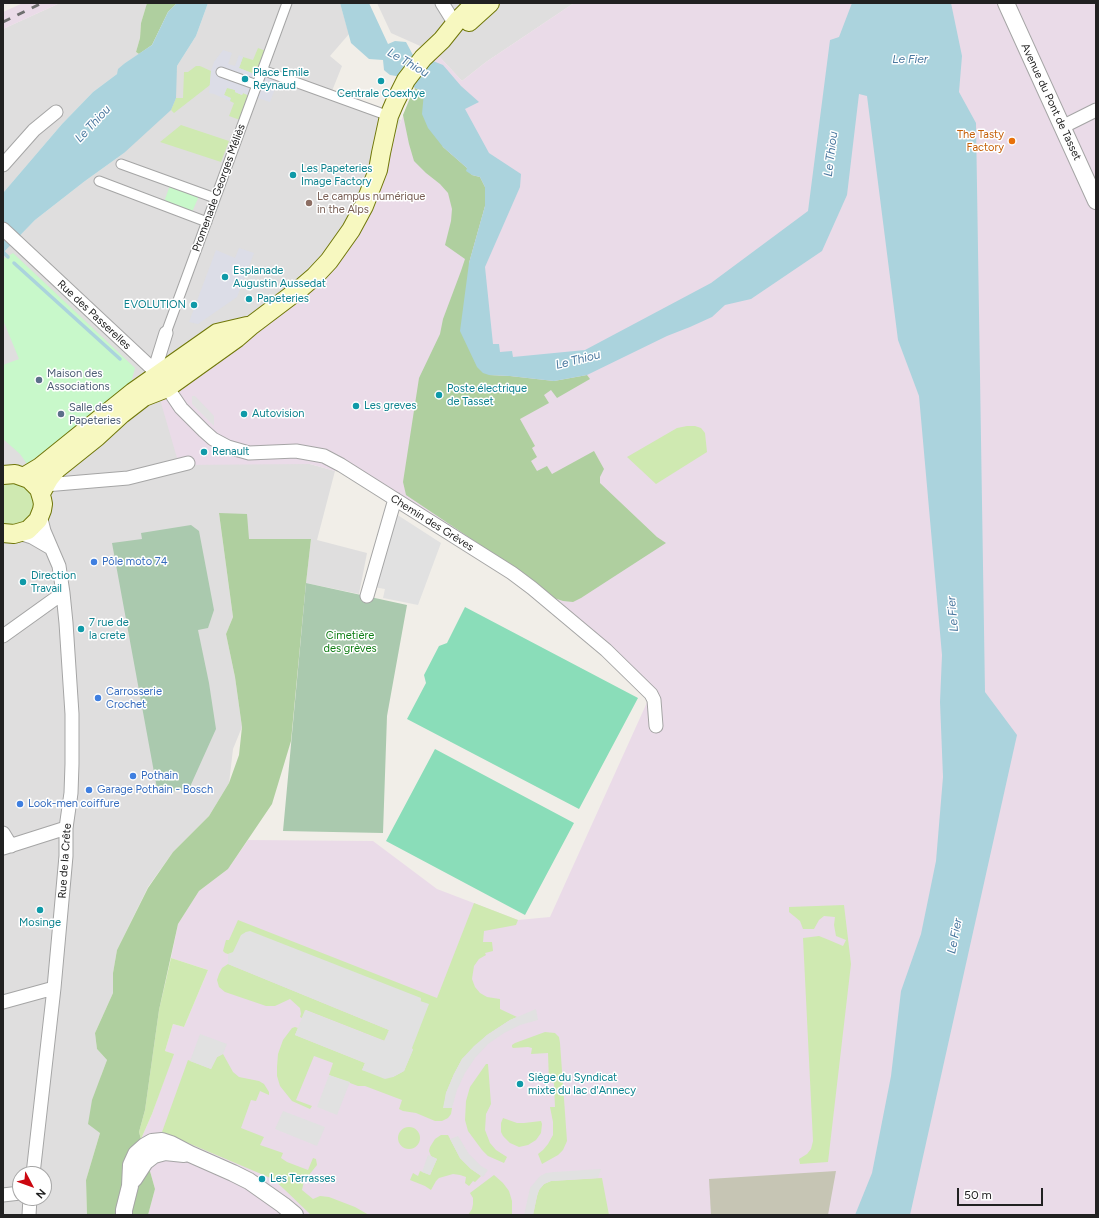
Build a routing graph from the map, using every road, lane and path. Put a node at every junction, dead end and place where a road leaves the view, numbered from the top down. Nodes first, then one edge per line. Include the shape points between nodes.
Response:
1 (287, 3) edge
2 (442, 3) edge
3 (1006, 3) edge
4 (484, 4) edge
5 (455, 24) junction
6 (436, 46) junction
7 (262, 70) junction
8 (221, 72) dead end
9 (257, 85) junction
10 (1096, 110) edge
11 (56, 112) dead end
12 (389, 116) junction
13 (1062, 127) junction
14 (121, 164) dead end
15 (3, 165) edge
16 (99, 181) dead end
17 (215, 198) junction
18 (1096, 201) edge
19 (206, 222) junction
20 (3, 229) edge
21 (166, 332) joint
22 (162, 381) junction
23 (188, 464) dead end
24 (10, 474) edge
25 (43, 489) junction
26 (395, 499) junction
27 (40, 515) junction
28 (11, 533) edge
29 (51, 548) junction
30 (63, 593) junction
31 (367, 596) dead end
32 (3, 636) edge
33 (656, 726) dead end
34 (66, 828) junction
35 (3, 833) edge
36 (7, 847) edge
37 (54, 988) junction
38 (3, 1002) edge
39 (34, 1166) edge
40 (124, 1215) edge
41 (294, 1215) edge

1 - 7 street, Promenade Georges Méliès
2 - 5 street
3 - 13 street, Avenue du Pont de Tasset
4 - 5 main road
4 - 6 main road via 458,31
5 - 6 main road
6 - 12 main road via 406,80
7 - 9 street, Promenade Georges Méliès
7 - 12 street
8 - 9 street
9 - 17 street, Promenade Georges Méliès
10 - 13 street
11 - 15 street via 34,130
12 - 22 main road via 376,177 364,206 338,249 315,276 252,325 217,334
13 - 18 street, Avenue du Pont de Tasset
14 - 17 street
16 - 19 street
17 - 19 street, Promenade Georges Méliès
19 - 21 street, Promenade Georges Méliès
20 - 22 street, Rue des Passerelles
21 - 22 street, Promenade Georges Méliès via 157,362
22 - 24 main road via 133,392 40,467
22 - 25 main road via 57,469
22 - 26 street, Chemin des Grèves via 181,408 213,439 228,447 250,452 296,451 324,456
23 - 25 street via 128,478
24 - 25 main road via 33,481
25 - 27 main road
26 - 31 street
26 - 33 street, Chemin des Grèves via 520,578 606,650 651,694 654,700
27 - 28 main road via 28,530
27 - 29 street, Rue de la Crête
28 - 29 street via 32,538
29 - 30 street, Rue de la Crête via 59,566
30 - 32 street
30 - 34 street, Rue de la Crête via 72,740 71,793
34 - 36 street
34 - 37 street, Rue de la Crête via 66,856
35 - 36 street
37 - 38 street
37 - 39 street, Rue de la Crête
40 - 41 street via 131,1165 136,1154 152,1142 162,1141 249,1181

